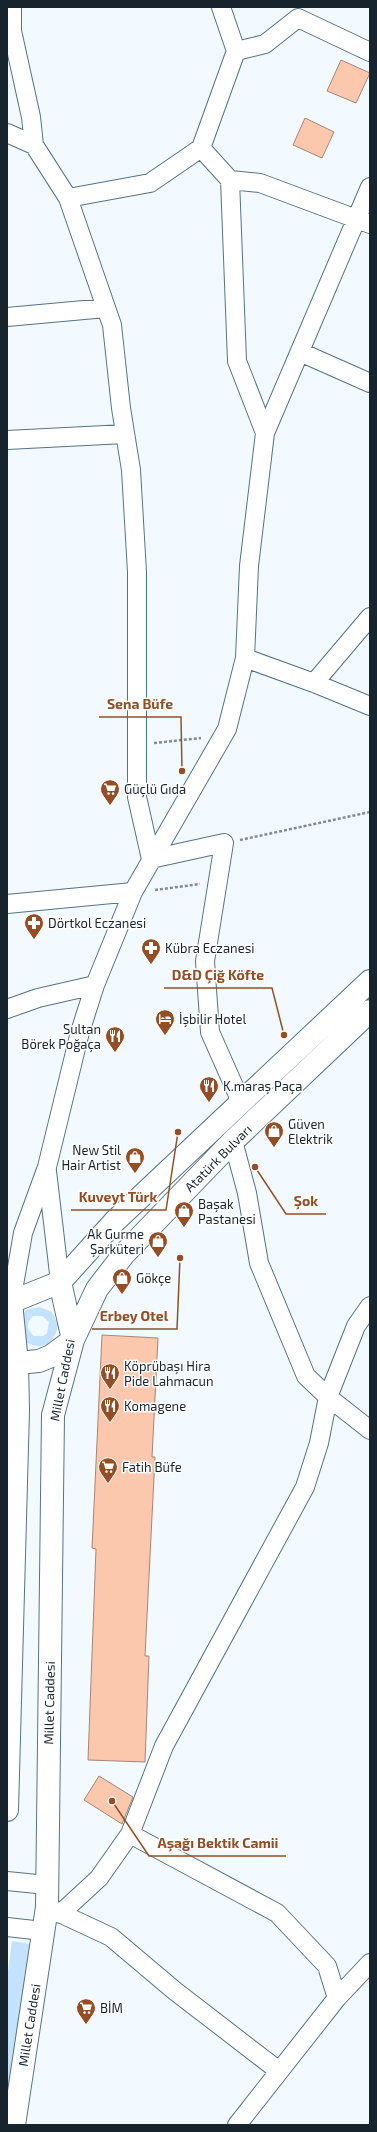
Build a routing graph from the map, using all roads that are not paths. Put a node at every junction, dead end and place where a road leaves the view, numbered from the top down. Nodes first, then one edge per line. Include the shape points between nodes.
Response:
1 (12, 7) edge
2 (221, 7) edge
3 (236, 51) junction
4 (370, 52) edge
5 (7, 133) edge
6 (34, 145) junction
7 (201, 148) junction
8 (230, 180) junction
9 (370, 187) edge
10 (68, 198) junction
11 (363, 222) edge
12 (106, 308) junction
13 (7, 317) edge
14 (300, 352) junction
15 (370, 384) edge
16 (265, 433) junction
17 (125, 434) junction
18 (7, 440) edge
19 (370, 617) edge
20 (245, 658) junction
21 (314, 683) junction
22 (370, 706) edge
23 (151, 859) junction
24 (133, 892) junction
25 (7, 904) edge
26 (370, 982) edge
27 (95, 985) junction
28 (7, 1009) edge
29 (370, 1011) edge
30 (242, 1102) junction
31 (233, 1142) junction
32 (46, 1167) junction
33 (60, 1282) junction
34 (11, 1302) junction
35 (370, 1306) edge
36 (73, 1340) junction
37 (17, 1363) junction
38 (328, 1397) junction
39 (370, 1430) edge
40 (11, 1527) edge
41 (9, 1674) edge
42 (7, 1810) edge
43 (130, 1834) junction
44 (7, 1881) edge
45 (47, 1884) junction
46 (53, 1910) junction
47 (7, 1927) edge
48 (43, 1931) junction
49 (370, 1963) edge
50 (337, 1998) junction
51 (279, 2071) junction
52 (14, 2125) edge
53 (237, 2125) edge

1 - 6 street via 12,31 31,117
2 - 3 street
3 - 4 street via 264,44 298,18
3 - 7 street
5 - 6 street
6 - 10 street
7 - 8 street
7 - 10 street via 150,183
8 - 11 street via 260,183
8 - 16 street via 237,361
9 - 11 street
10 - 12 street
11 - 14 street
12 - 13 street
12 - 17 street via 112,325
14 - 15 street
14 - 16 street
16 - 20 street via 249,566
17 - 18 street
17 - 23 street via 131,470 137,572 137,797
19 - 21 street
20 - 21 street
20 - 23 street via 224,736
21 - 22 street
23 - 24 street
23 - 30 street via 224,843 205,961 210,1032
24 - 25 street
24 - 27 street
26 - 30 main road, Atatürk Bulvarı
27 - 28 street via 38,998
27 - 32 street via 80,1032
29 - 31 main road, Atatürk Bulvarı
30 - 33 main road, Atatürk Bulvarı via 115,1221
31 - 36 main road, Atatürk Bulvarı via 124,1254 97,1289
31 - 38 street via 247,1193 259,1263 306,1376
32 - 33 street
32 - 34 street via 23,1233
33 - 34 main road
33 - 36 main road, Millet Caddesi
34 - 37 main road
35 - 38 street via 356,1326
36 - 37 main road via 51,1356
36 - 45 main road, Millet Caddesi via 53,1415
37 - 40 main road via 18,1410
38 - 39 street
38 - 43 street via 319,1443 305,1487 164,1746
40 - 41 main road
41 - 42 main road
43 - 46 street via 99,1878
43 - 50 street via 277,1913 327,1966
44 - 45 street
45 - 46 main road, Millet Caddesi
46 - 48 main road, Millet Caddesi
46 - 51 street via 73,1917 111,1937 175,1991
47 - 48 street
48 - 52 main road, Millet Caddesi
49 - 50 street
50 - 51 street
51 - 53 street

